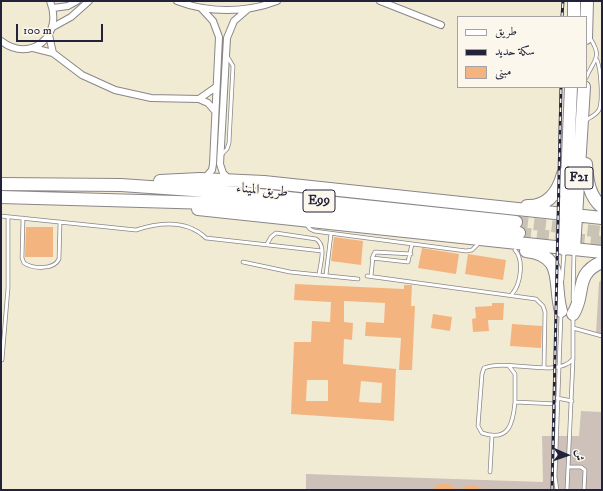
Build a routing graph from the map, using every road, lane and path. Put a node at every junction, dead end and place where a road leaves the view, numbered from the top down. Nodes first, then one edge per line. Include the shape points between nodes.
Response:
1 (50, 1) edge
2 (77, 1) edge
3 (89, 1) edge
4 (177, 1) edge
5 (277, 1) edge
6 (380, 1) edge
7 (574, 1) edge
8 (587, 1) edge
9 (53, 8) junction
10 (201, 8) junction
11 (248, 9) junction
12 (574, 16) edge
13 (587, 16) edge
14 (442, 24) dead end
15 (53, 27) junction
16 (587, 34) edge
17 (49, 35) junction
18 (1, 41) edge
19 (33, 48) junction
20 (53, 53) junction
21 (600, 55) edge
22 (597, 60) junction
23 (587, 76) edge
24 (216, 88) junction
25 (571, 88) edge
26 (584, 88) edge
27 (199, 98) junction
28 (214, 110) junction
29 (583, 122) junction
30 (582, 141) junction
31 (568, 156) junction
32 (204, 179) junction
33 (230, 180) junction
34 (1, 184) edge
35 (121, 185) junction
36 (1, 197) edge
37 (164, 201) junction
38 (496, 207) junction
39 (602, 207) edge
40 (571, 215) junction
41 (1, 216) edge
42 (8, 217) junction
43 (23, 218) junction
44 (602, 218) edge
45 (306, 221) junction
46 (60, 222) junction
47 (331, 234) junction
48 (481, 240) junction
49 (494, 241) junction
50 (267, 244) junction
51 (412, 244) junction
52 (569, 249) junction
53 (515, 250) junction
54 (322, 251) junction
55 (602, 252) edge
56 (411, 254) junction
57 (372, 258) junction
58 (243, 262) dead end
59 (602, 262) edge
60 (319, 275) junction
61 (326, 276) junction
62 (367, 276) dead end
63 (371, 276) junction
64 (358, 279) dead end
65 (512, 294) junction
66 (561, 311) junction
67 (573, 314) junction
68 (5, 327) junction
69 (573, 328) junction
70 (1, 333) edge
71 (602, 336) edge
72 (573, 359) junction
73 (2, 360) edge
74 (508, 366) junction
75 (544, 367) junction
76 (558, 367) junction
77 (557, 398) junction
78 (572, 401) junction
79 (515, 402) junction
80 (557, 404) junction
81 (492, 436) junction
82 (569, 467) junction
83 (490, 472) dead end
84 (557, 490) edge
85 (567, 490) edge
86 (584, 490) edge

1 - 9 street
2 - 9 street via 68,6
3 - 15 street via 71,17
4 - 10 street
5 - 11 street
6 - 14 street
7 - 12 highway
8 - 13 highway
9 - 15 street
10 - 11 street
10 - 24 street via 213,21 219,37
11 - 33 street via 237,17 230,29 226,54 221,170
15 - 17 street
16 - 21 lane
17 - 19 street
17 - 20 street
18 - 19 street via 15,49
19 - 20 street
20 - 27 street via 82,75 115,90 151,98
21 - 22 lane
22 - 23 lane
22 - 29 lane via 601,72 601,104 597,113
24 - 27 street
24 - 28 street
25 - 31 highway, F21
26 - 29 highway, F21
27 - 28 street
28 - 32 street via 213,167
29 - 30 highway, F21
30 - 39 highway via 590,188
30 - 40 highway, F21
31 - 38 highway via 560,186 548,200 535,206
31 - 40 highway, F21
32 - 33 highway
32 - 35 highway
33 - 38 highway
34 - 35 highway, طريق الميناء / E99
35 - 37 highway, طريق الميناء / E99 via 250,194 517,227 274,206
36 - 37 highway, طريق الميناء / E99
37 - 45 highway via 180,207
38 - 40 highway
40 - 44 highway
40 - 52 highway, F21
41 - 42 lane
42 - 43 lane
42 - 68 lane
43 - 46 lane
43 - 46 lane via 22,258 24,263 30,266 57,264
45 - 47 lane via 312,230
45 - 48 highway
46 - 50 lane via 136,230 155,223 171,224 192,229 206,238
47 - 51 lane
47 - 61 lane
48 - 49 highway
48 - 51 lane via 472,250 466,251
49 - 52 highway
49 - 53 highway
50 - 54 lane
50 - 54 lane via 272,235 278,233 316,239 322,245
51 - 56 lane
52 - 55 highway
52 - 66 lane
52 - 67 lane
53 - 65 lane via 520,263 517,286
53 - 66 highway via 534,252 550,263 557,276
54 - 60 lane
56 - 57 lane via 376,251
56 - 57 lane via 407,262
57 - 63 lane
58 - 60 lane via 276,270
59 - 67 highway via 584,276 578,306
60 - 61 lane
61 - 64 lane
62 - 63 lane
63 - 65 lane
65 - 75 lane via 536,299 543,306
66 - 76 lane
67 - 69 lane
68 - 70 lane
68 - 73 lane
69 - 71 lane
69 - 72 lane
72 - 76 lane via 565,366
72 - 78 lane
74 - 75 lane
74 - 79 lane via 515,374
74 - 81 lane via 489,366 484,368 482,374 478,426 482,433
75 - 76 lane
76 - 77 lane
77 - 78 lane
77 - 80 lane
78 - 82 lane
79 - 80 lane
79 - 81 lane via 514,418 510,428 502,435
80 - 84 lane
81 - 83 lane
82 - 85 lane
82 - 86 lane via 581,467 585,470

